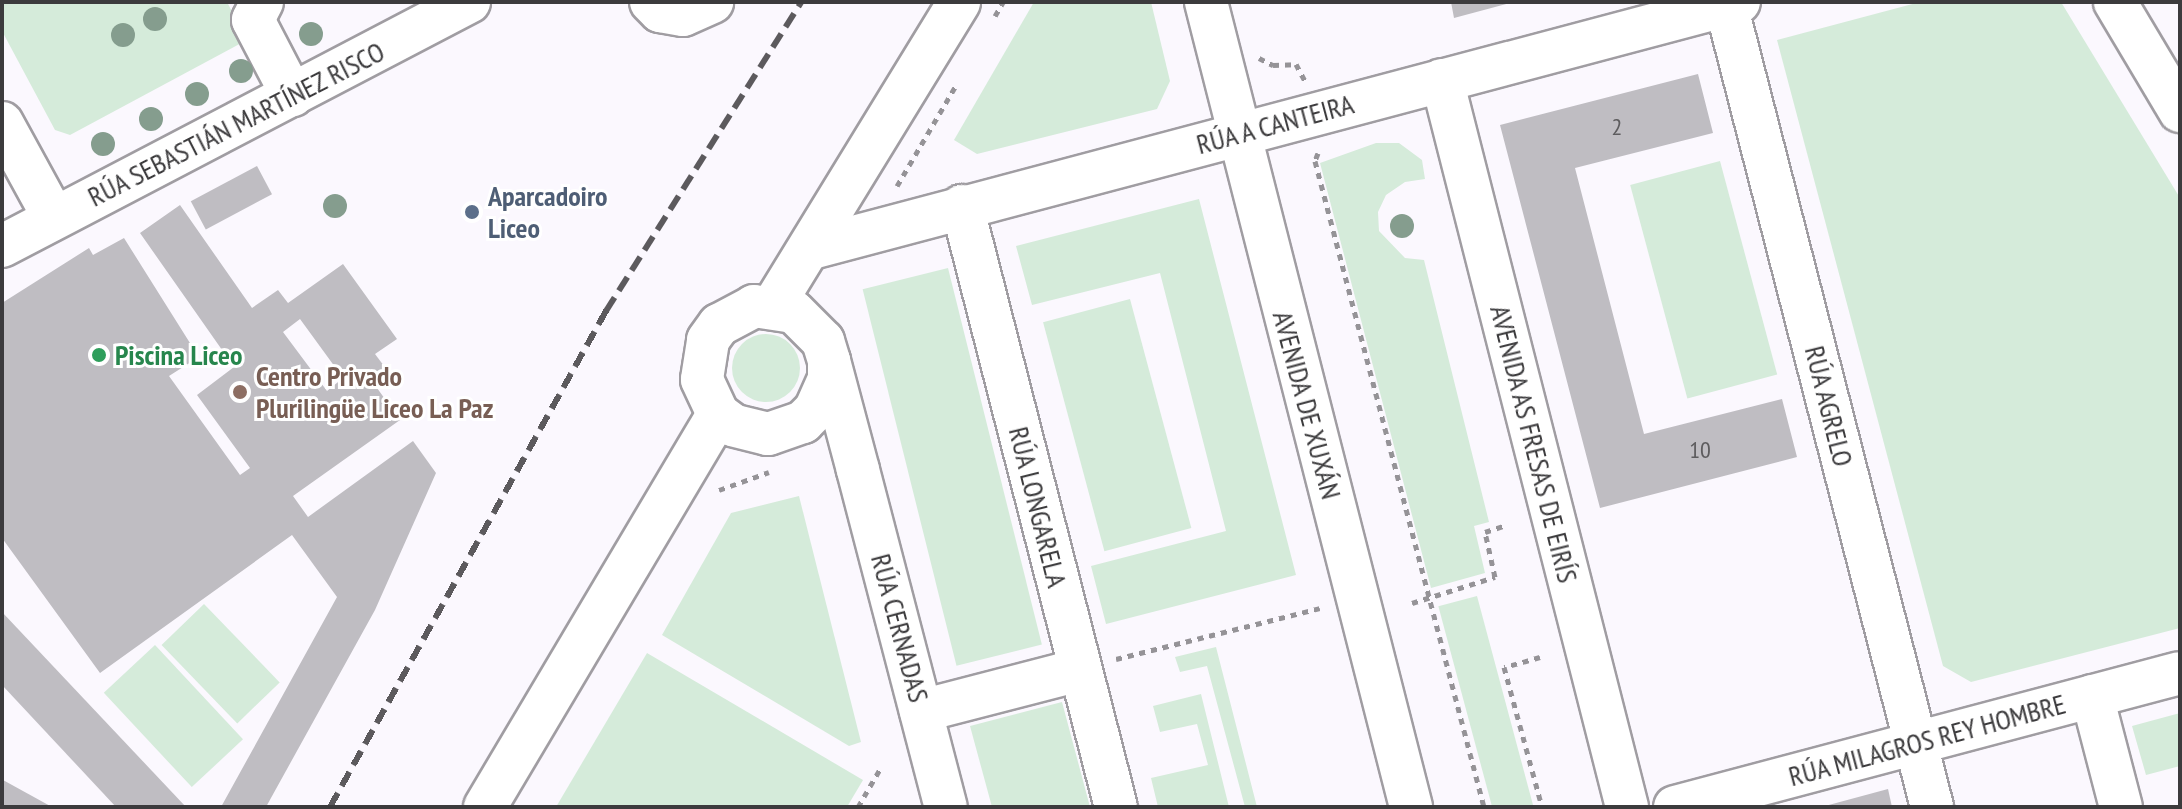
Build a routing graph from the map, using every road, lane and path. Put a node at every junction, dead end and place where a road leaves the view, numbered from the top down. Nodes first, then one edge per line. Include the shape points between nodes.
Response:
1 (262, 2) edge
2 (469, 2) edge
3 (651, 2) edge
4 (712, 2) edge
5 (959, 2) edge
6 (1206, 2) edge
7 (2115, 2) edge
8 (1709, 6) edge
9 (1252, 49) dead end
10 (1302, 71) dead end
11 (1442, 80) junction
12 (292, 95) junction
13 (2180, 111) edge
14 (2, 123) edge
15 (1237, 134) junction
16 (1320, 146) dead end
17 (962, 206) junction
18 (54, 218) junction
19 (2, 246) edge
20 (812, 248) junction
21 (773, 306) junction
22 (829, 361) junction
23 (718, 414) junction
24 (803, 422) junction
25 (853, 450) junction
26 (1506, 525) dead end
27 (1427, 598) junction
28 (1412, 603) dead end
29 (1320, 608) dead end
30 (1540, 657) dead end
31 (1090, 666) junction
32 (2180, 673) edge
33 (2092, 696) junction
34 (921, 711) junction
35 (1917, 744) junction
36 (880, 769) dead end
37 (1771, 795) edge
38 (485, 807) edge
39 (858, 807) edge
40 (946, 807) edge
41 (1116, 807) edge
42 (1411, 807) edge
43 (1484, 807) edge
44 (1542, 807) edge
45 (1627, 807) edge
46 (1675, 807) edge
47 (1932, 807) edge
48 (2121, 807) edge

1 - 12 street via 253,20
2 - 12 street, RÚA SEBASTIÁN MARTÍNEZ RISCO
3 - 4 street via 660,11 683,15
5 - 20 street
6 - 15 street, AVENIDA DE XUXÁN
7 - 13 street
8 - 11 street, RÚA A CANTEIRA
8 - 35 street, RÚA AGRELO
9 - 10 path via 1273,65 1296,64
11 - 15 street, RÚA A CANTEIRA
11 - 45 street, AVENIDA AS FRESAS DE EIRÍS
12 - 18 street, RÚA SEBASTIÁN MARTÍNEZ RISCO
14 - 18 street
15 - 17 street, RÚA A CANTEIRA
15 - 42 street, AVENIDA DE XUXÁN
16 - 27 path via 1315,161
17 - 20 street, RÚA A CANTEIRA
17 - 31 street, RÚA LONGARELA
18 - 19 street, RÚA SEBASTIÁN MARTÍNEZ RISCO
20 - 21 street
21 - 22 street via 811,324
21 - 23 street via 735,313 708,340 702,379
22 - 24 street via 824,395
22 - 25 street, RÚA CERNADAS
23 - 24 street via 759,433
23 - 38 street
24 - 25 street
25 - 34 street, RÚA CERNADAS
26 - 27 path via 1485,532 1495,577
27 - 28 path
27 - 43 path
29 - 31 path
30 - 44 path via 1504,667
31 - 34 street
31 - 41 street, RÚA LONGARELA
32 - 33 street, RÚA MILAGROS REY HOMBRE
33 - 35 street, RÚA MILAGROS REY HOMBRE
33 - 48 street
34 - 40 street, RÚA CERNADAS
35 - 37 street, RÚA MILAGROS REY HOMBRE
35 - 47 street, RÚA AGRELO
36 - 39 path
37 - 46 street, RÚA MILAGROS REY HOMBRE

